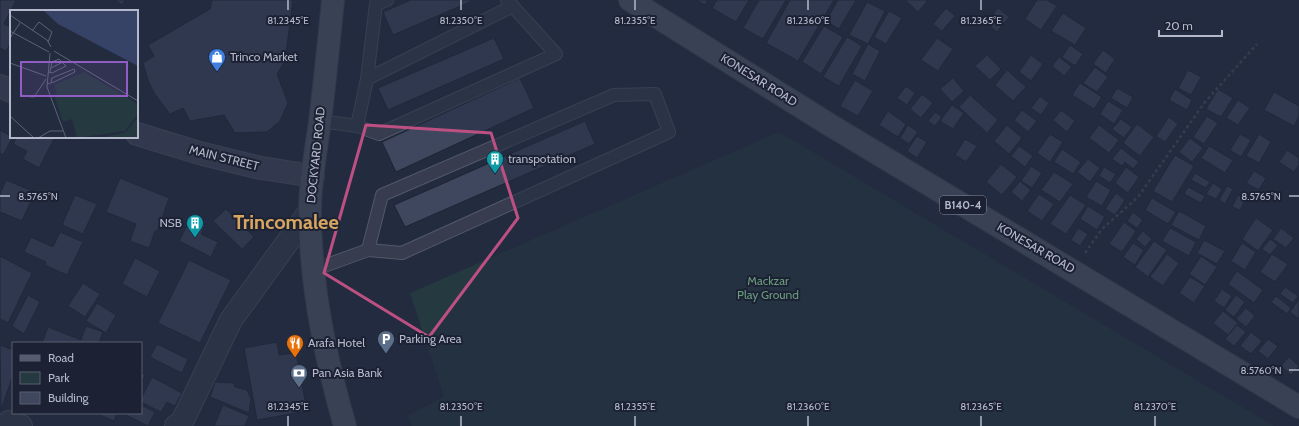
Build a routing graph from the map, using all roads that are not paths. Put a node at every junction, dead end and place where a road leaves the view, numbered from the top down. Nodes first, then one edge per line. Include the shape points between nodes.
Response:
1 (333, 0) edge
2 (387, 0) edge
3 (630, 0) edge
4 (510, 3) edge
5 (367, 79) junction
6 (0, 86) edge
7 (10, 91) edge
8 (320, 122) junction
9 (357, 126) junction
10 (138, 134) edge
11 (313, 176) junction
12 (310, 211) junction
13 (368, 250) junction
14 (313, 270) junction
15 (1299, 407) edge
16 (176, 426) edge
17 (345, 426) edge

1 - 8 main road, DOCKYARD ROAD
2 - 5 lane via 376,4
3 - 15 main road, KONESAR ROAD / B140-4 via 830,125
4 - 5 lane
4 - 9 lane via 556,54 378,134
5 - 9 lane
6 - 7 main road
8 - 9 lane
8 - 11 main road, DOCKYARD ROAD
10 - 11 main road, MAIN STREET via 261,168
11 - 12 main road, DOCKYARD ROAD
12 - 14 main road, DOCKYARD ROAD
12 - 16 street via 232,320 182,422
13 - 13 lane via 402,253 668,132 655,94 614,95 382,195
13 - 14 lane
14 - 17 main road, DOCKYARD ROAD via 327,356

